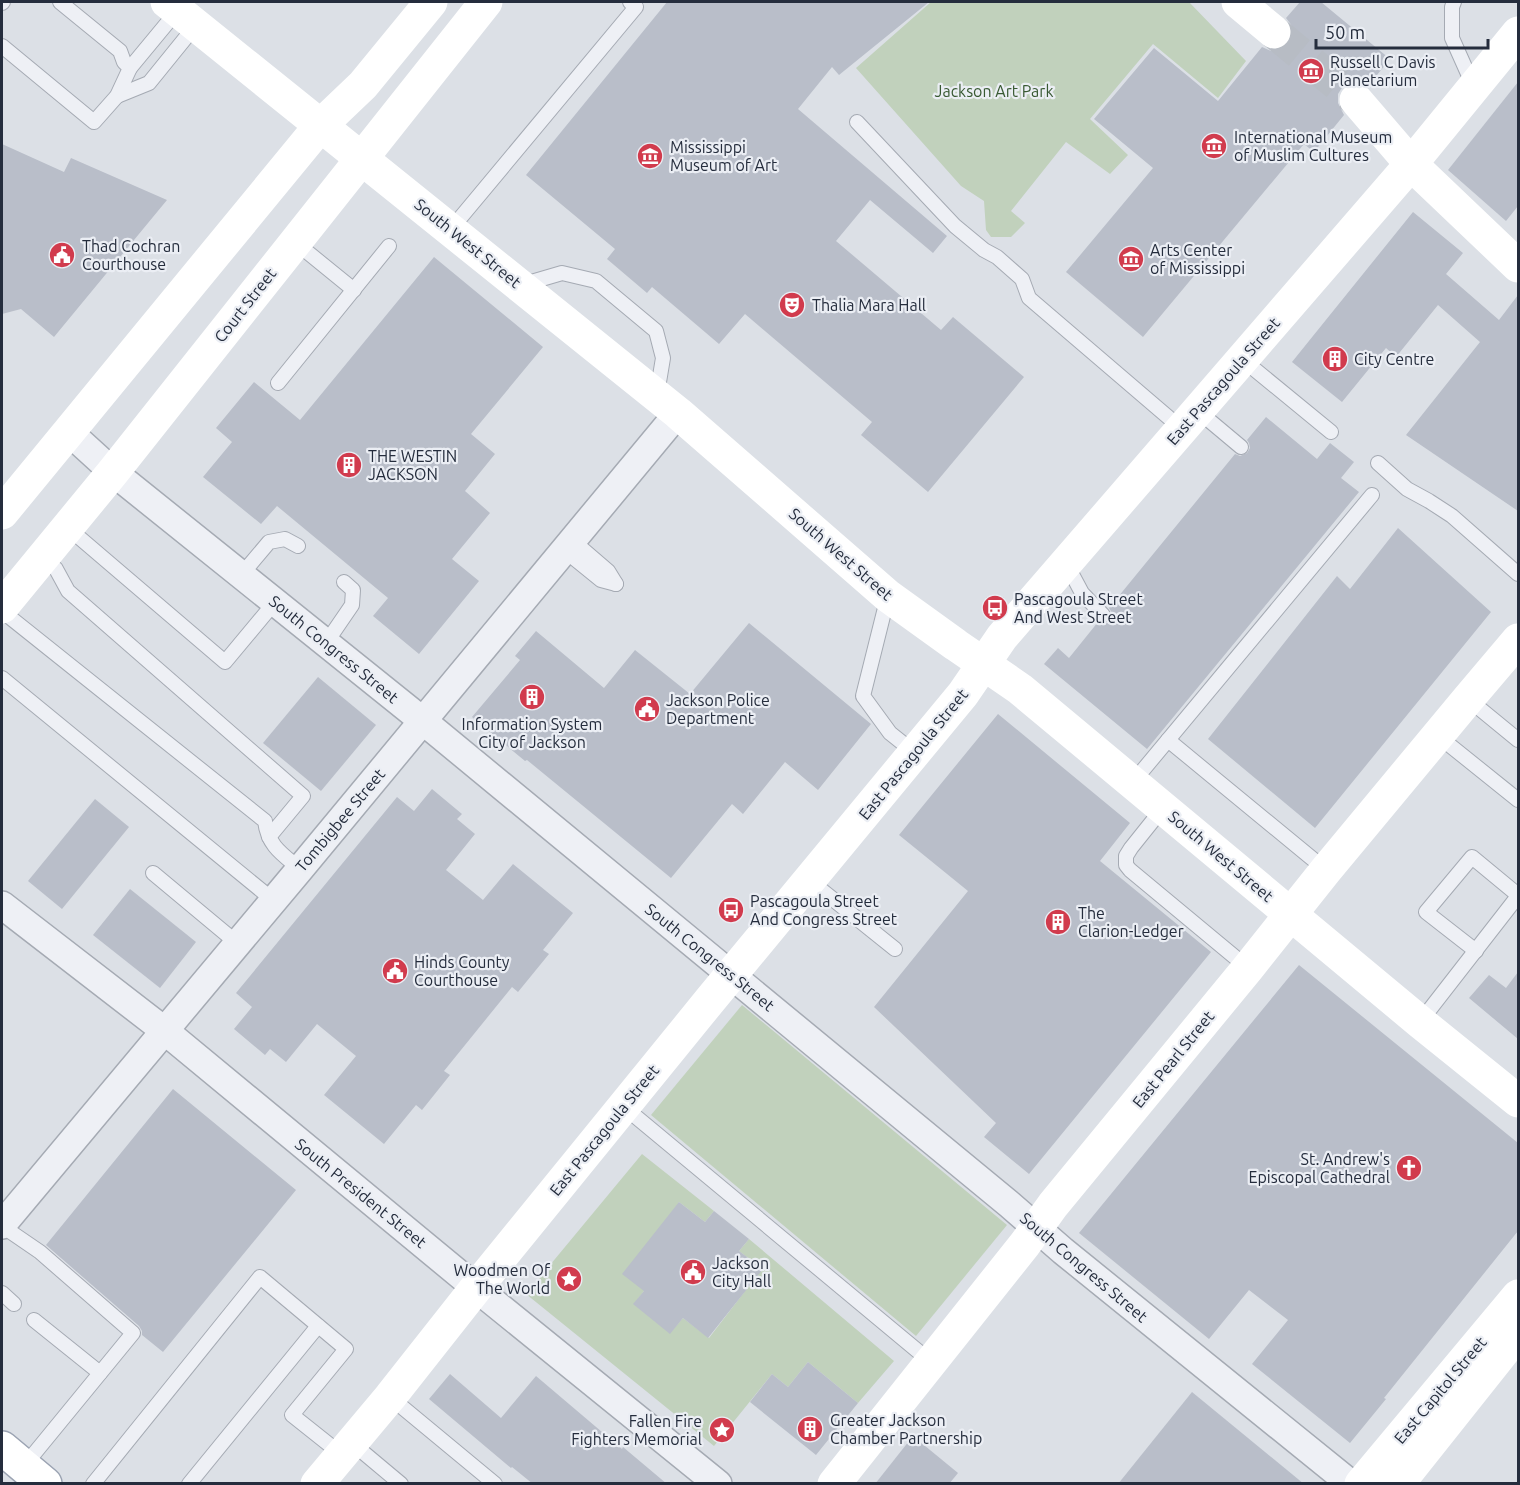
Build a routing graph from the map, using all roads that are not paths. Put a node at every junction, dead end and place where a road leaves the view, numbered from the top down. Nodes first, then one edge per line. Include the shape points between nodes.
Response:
1 (60, 2) edge
2 (431, 2) edge
3 (486, 2) edge
4 (630, 2) edge
5 (1238, 2) edge
6 (1454, 2) edge
7 (180, 12) edge
8 (1274, 32) tunnel mouth
9 (1516, 42) edge
10 (2, 46) edge
11 (130, 68) junction
12 (1474, 87) junction
13 (117, 96) junction
14 (1356, 100) tunnel mouth
15 (857, 122) dead end
16 (321, 126) junction
17 (362, 157) junction
18 (1411, 164) junction
19 (451, 229) junction
20 (295, 242) junction
21 (389, 246) dead end
22 (1518, 266) edge
23 (520, 285) junction
24 (354, 290) junction
25 (1242, 359) junction
26 (278, 383) dead end
27 (667, 405) junction
28 (1190, 420) junction
29 (68, 431) junction
30 (1331, 432) dead end
31 (1241, 447) dead end
32 (1378, 463) dead end
33 (113, 472) junction
34 (1372, 495) dead end
35 (2, 513) edge
36 (67, 527) junction
37 (298, 546) dead end
38 (43, 557) junction
39 (1066, 564) junction
40 (242, 574) junction
41 (1518, 574) edge
42 (344, 582) dead end
43 (888, 596) junction
44 (275, 602) junction
45 (2, 607) edge
46 (2, 611) edge
47 (1103, 615) dead end
48 (1518, 640) edge
49 (326, 643) junction
50 (984, 664) junction
51 (2, 678) edge
52 (1468, 699) junction
53 (423, 721) junction
54 (1437, 735) junction
55 (1168, 740) junction
56 (1518, 740) edge
57 (915, 753) junction
58 (1133, 782) junction
59 (1518, 800) edge
60 (1163, 808) junction
61 (268, 837) junction
62 (300, 869) junction
63 (1326, 870) junction
64 (153, 873) dead end
65 (809, 880) junction
66 (1518, 895) edge
67 (273, 900) junction
68 (2, 905) edge
69 (1290, 914) junction
70 (237, 943) junction
71 (895, 949) dead end
72 (1476, 951) junction
73 (1248, 968) junction
74 (731, 974) junction
75 (1420, 1022) junction
76 (165, 1031) junction
77 (1518, 1101) edge
78 (623, 1106) junction
79 (2, 1225) edge
80 (1036, 1229) junction
81 (476, 1287) junction
82 (2, 1293) edge
83 (1518, 1296) edge
84 (14, 1304) dead end
85 (34, 1320) dead end
86 (318, 1326) junction
87 (1518, 1333) edge
88 (931, 1362) junction
89 (100, 1373) junction
90 (390, 1397) junction
91 (346, 1448) junction
92 (24, 1466) edge
93 (93, 1484) edge
94 (189, 1484) edge
95 (316, 1484) edge
96 (401, 1484) edge
97 (495, 1484) edge
98 (718, 1484) edge
99 (834, 1484) edge
100 (1352, 1484) edge
101 (1361, 1484) edge
102 (1398, 1484) edge

1 - 11 lane via 120,51
2 - 16 street via 363,85
3 - 17 street, Court Street
4 - 19 lane via 636,7
5 - 8 street
6 - 12 lane via 1452,38
7 - 11 lane
7 - 13 lane via 149,83
7 - 16 street, South West Street
9 - 12 street, East Pascagoula Street
10 - 13 lane via 94,122
11 - 13 lane
12 - 18 street, East Pascagoula Street
14 - 18 street
15 - 28 lane via 955,226 1022,279 1029,298
16 - 17 street, South West Street
16 - 29 street
17 - 19 street, South West Street
17 - 20 street, Court Street
18 - 22 street
18 - 25 street, East Pascagoula Street
19 - 23 street, South West Street
20 - 24 lane
20 - 33 street, Court Street
21 - 24 lane
23 - 27 street, South West Street
23 - 27 lane via 562,273 596,281 656,331
24 - 26 lane
25 - 28 street, East Pascagoula Street
25 - 30 lane
27 - 43 street, South West Street
27 - 53 street, Tombigbee Street via 568,545
28 - 31 lane
28 - 39 street, East Pascagoula Street
29 - 33 street, South Congress Street
29 - 35 street
32 - 41 lane via 1407,489 1452,516
33 - 36 street, Court Street
33 - 40 street, South Congress Street
34 - 55 lane
36 - 38 street, Court Street
36 - 44 lane via 225,662
37 - 40 lane via 285,539 269,542
38 - 45 street, Court Street
38 - 61 lane via 56,569 68,591 303,795
39 - 47 lane via 1082,593
39 - 50 street, East Pascagoula Street via 1002,637
40 - 44 street, South Congress Street
42 - 49 lane via 353,590 352,605
43 - 50 street, South West Street
43 - 57 lane via 863,696 890,733
44 - 49 street, South Congress Street
46 - 61 lane via 265,821
48 - 52 street, East Pearl Street
49 - 53 street, South Congress Street
50 - 57 street, East Pascagoula Street
50 - 58 street, South West Street
51 - 67 lane
52 - 54 street, East Pearl Street
52 - 56 lane
53 - 62 street, Tombigbee Street
53 - 74 street, South Congress Street
54 - 59 lane
54 - 63 street, East Pearl Street
55 - 58 lane
55 - 63 lane
57 - 65 street, East Pascagoula Street
58 - 60 street, South West Street
60 - 69 street, South West Street
60 - 73 lane via 1131,848 1126,865
61 - 62 lane
62 - 67 street, Tombigbee Street
63 - 69 street, East Pearl Street
64 - 70 lane
65 - 71 lane
65 - 74 street, East Pascagoula Street
66 - 72 lane
66 - 72 lane via 1472,857 1426,912
67 - 70 street, Tombigbee Street
68 - 76 street, South President Street
69 - 73 street, East Pearl Street
69 - 75 street, South West Street
70 - 76 street, Tombigbee Street
72 - 75 lane
73 - 80 street, East Pearl Street
74 - 78 street, East Pascagoula Street
74 - 80 street, South Congress Street
75 - 77 street, South West Street
76 - 79 street, Tombigbee Street
76 - 81 street, South President Street
78 - 81 street, East Pascagoula Street
78 - 88 lane
79 - 89 lane via 40,1252 133,1333
80 - 88 street, East Pearl Street
80 - 100 street, South Congress Street
81 - 90 street, East Pascagoula Street
81 - 98 street, South President Street
82 - 84 lane
83 - 101 street, East Capitol Street
85 - 89 lane
86 - 91 lane via 346,1349 292,1415
86 - 93 lane via 260,1277
86 - 94 lane
87 - 102 street, East Capitol Street
88 - 99 street, East Pearl Street
89 - 92 lane
90 - 91 street, East Pascagoula Street
90 - 97 lane
91 - 95 street, East Pascagoula Street
91 - 96 lane

